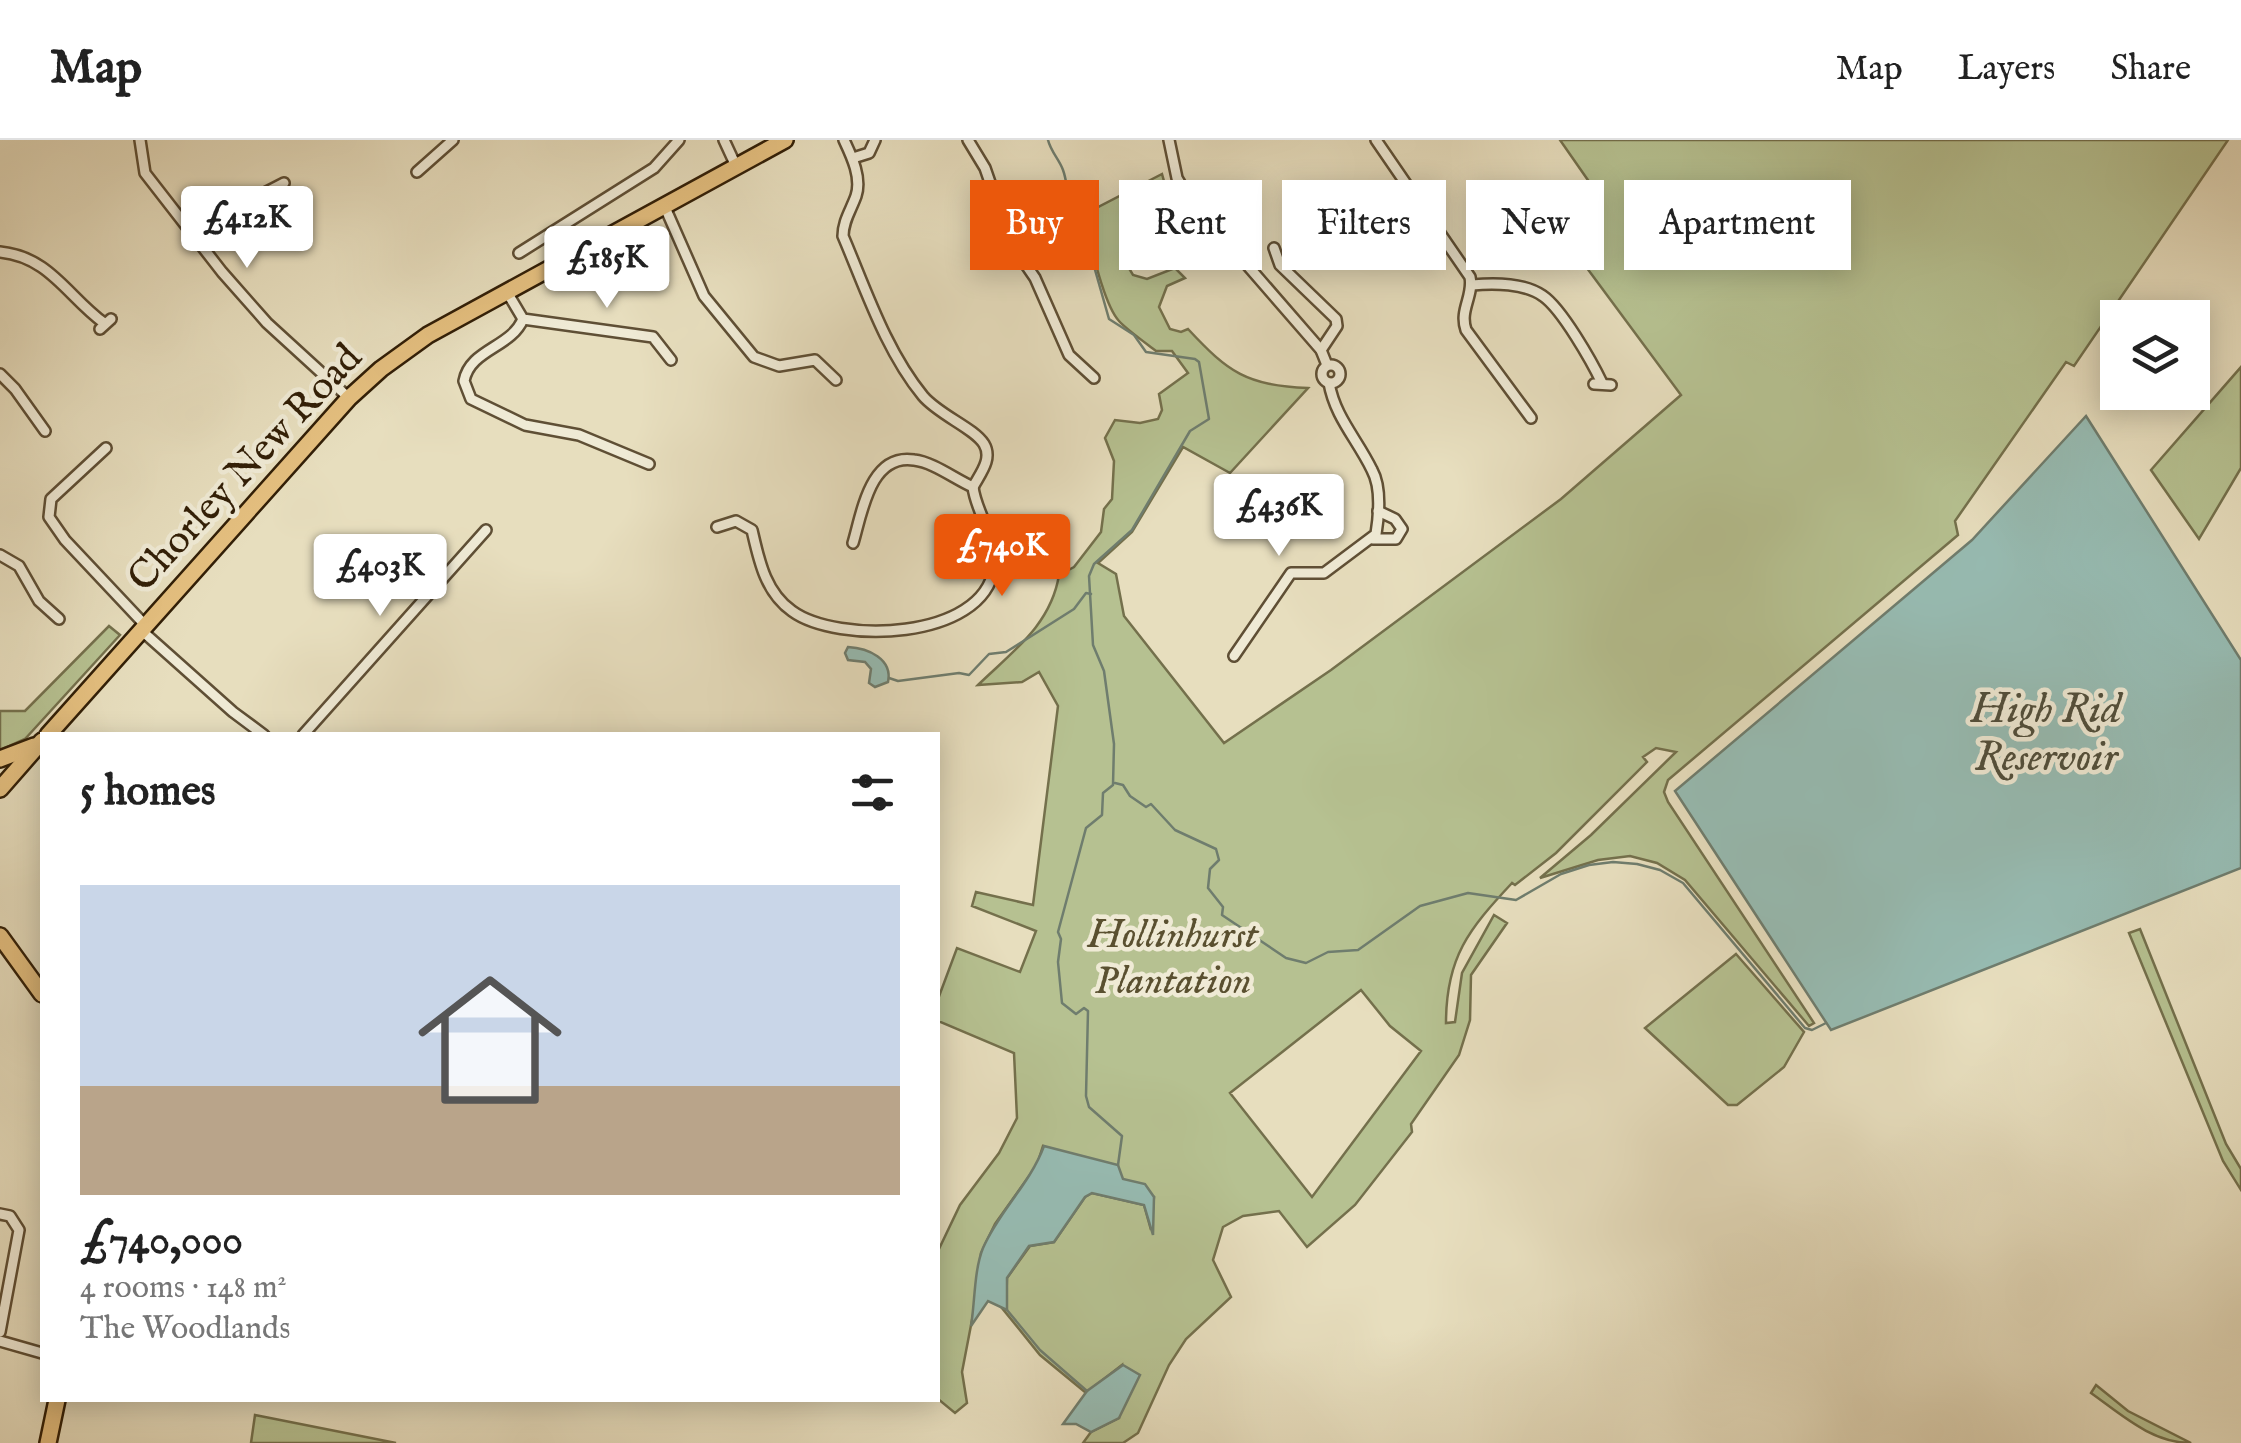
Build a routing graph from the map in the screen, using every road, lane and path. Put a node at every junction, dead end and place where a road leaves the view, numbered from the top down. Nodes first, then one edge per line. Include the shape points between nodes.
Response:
1 (140, 140) edge
2 (453, 140) edge
3 (678, 140) edge
4 (724, 140) edge
5 (785, 140) edge
6 (844, 140) edge
7 (874, 140) edge
8 (968, 140) edge
9 (1169, 140) edge
10 (1376, 140) edge
11 (853, 158) junction
12 (404, 163) dead end
13 (736, 166) junction
14 (284, 184) dead end
15 (664, 206) junction
16 (191, 231) junction
17 (1274, 248) dead end
18 (0, 252) edge
19 (518, 254) dead end
20 (1472, 286) junction
21 (506, 292) junction
22 (522, 319) junction
23 (105, 324) dead end
24 (1321, 350) junction
25 (671, 360) dead end
26 (1327, 366) junction
27 (0, 374) edge
28 (1094, 378) dead end
29 (836, 380) dead end
30 (1329, 383) junction
31 (1602, 384) dead end
32 (349, 398) junction
33 (1531, 418) dead end
34 (45, 431) dead end
35 (106, 448) dead end
36 (649, 464) dead end
37 (973, 487) junction
38 (1378, 510) junction
39 (717, 527) dead end
40 (486, 530) dead end
41 (1373, 540) junction
42 (852, 543) dead end
43 (0, 555) edge
44 (62, 620) dead end
45 (143, 627) junction
46 (1234, 656) dead end
47 (51, 732) edge
48 (260, 732) edge
49 (307, 732) edge
50 (40, 742) edge
51 (40, 744) edge
52 (0, 759) edge
53 (2, 783) edge
54 (0, 936) edge
55 (40, 991) edge
56 (0, 1214) edge
57 (0, 1332) edge
58 (0, 1342) edge
59 (40, 1352) edge
60 (56, 1402) edge
61 (48, 1443) edge

1 - 16 street via 144,173
2 - 12 street via 418,175
3 - 19 street via 654,168 528,241
4 - 13 street
5 - 13 highway, Chorley New Road
6 - 11 street
7 - 11 street via 868,153
8 - 28 street via 1069,355
9 - 24 street via 1189,198
10 - 20 street
11 - 37 street via 858,190 844,236 907,376 927,402 986,448
13 - 15 highway, Chorley New Road
14 - 16 street
15 - 21 highway, Chorley New Road
15 - 29 street via 704,296 754,357 779,366 817,360
16 - 32 street via 267,323
17 - 24 street via 1280,265 1336,319
18 - 23 street via 26,250
20 - 31 street via 1543,296
20 - 33 street via 1463,313 1466,330
21 - 22 street
21 - 32 highway, Chorley New Road via 407,349
22 - 25 street via 653,336
22 - 36 street via 512,337 470,366 464,381 471,399 526,425 579,435
24 - 26 street
26 - 30 street via 1322,376
26 - 30 street via 1341,373
27 - 34 street
30 - 38 street via 1344,425 1372,470
32 - 45 highway, Chorley New Road
35 - 45 street via 51,499 49,517
37 - 39 street via 994,554 992,578 957,616 913,630 804,619 771,589 752,530 736,521
37 - 42 street via 914,460 890,465 873,480
38 - 41 street
38 - 41 street via 1402,529 1396,539
40 - 49 street
41 - 46 street via 1324,573 1291,573
43 - 44 street via 19,566 40,601
45 - 47 highway, Chorley New Road
45 - 48 street
50 - 52 highway
51 - 53 highway, Chorley New Road
54 - 55 highway
56 - 57 street via 19,1230
58 - 59 street
60 - 61 highway

